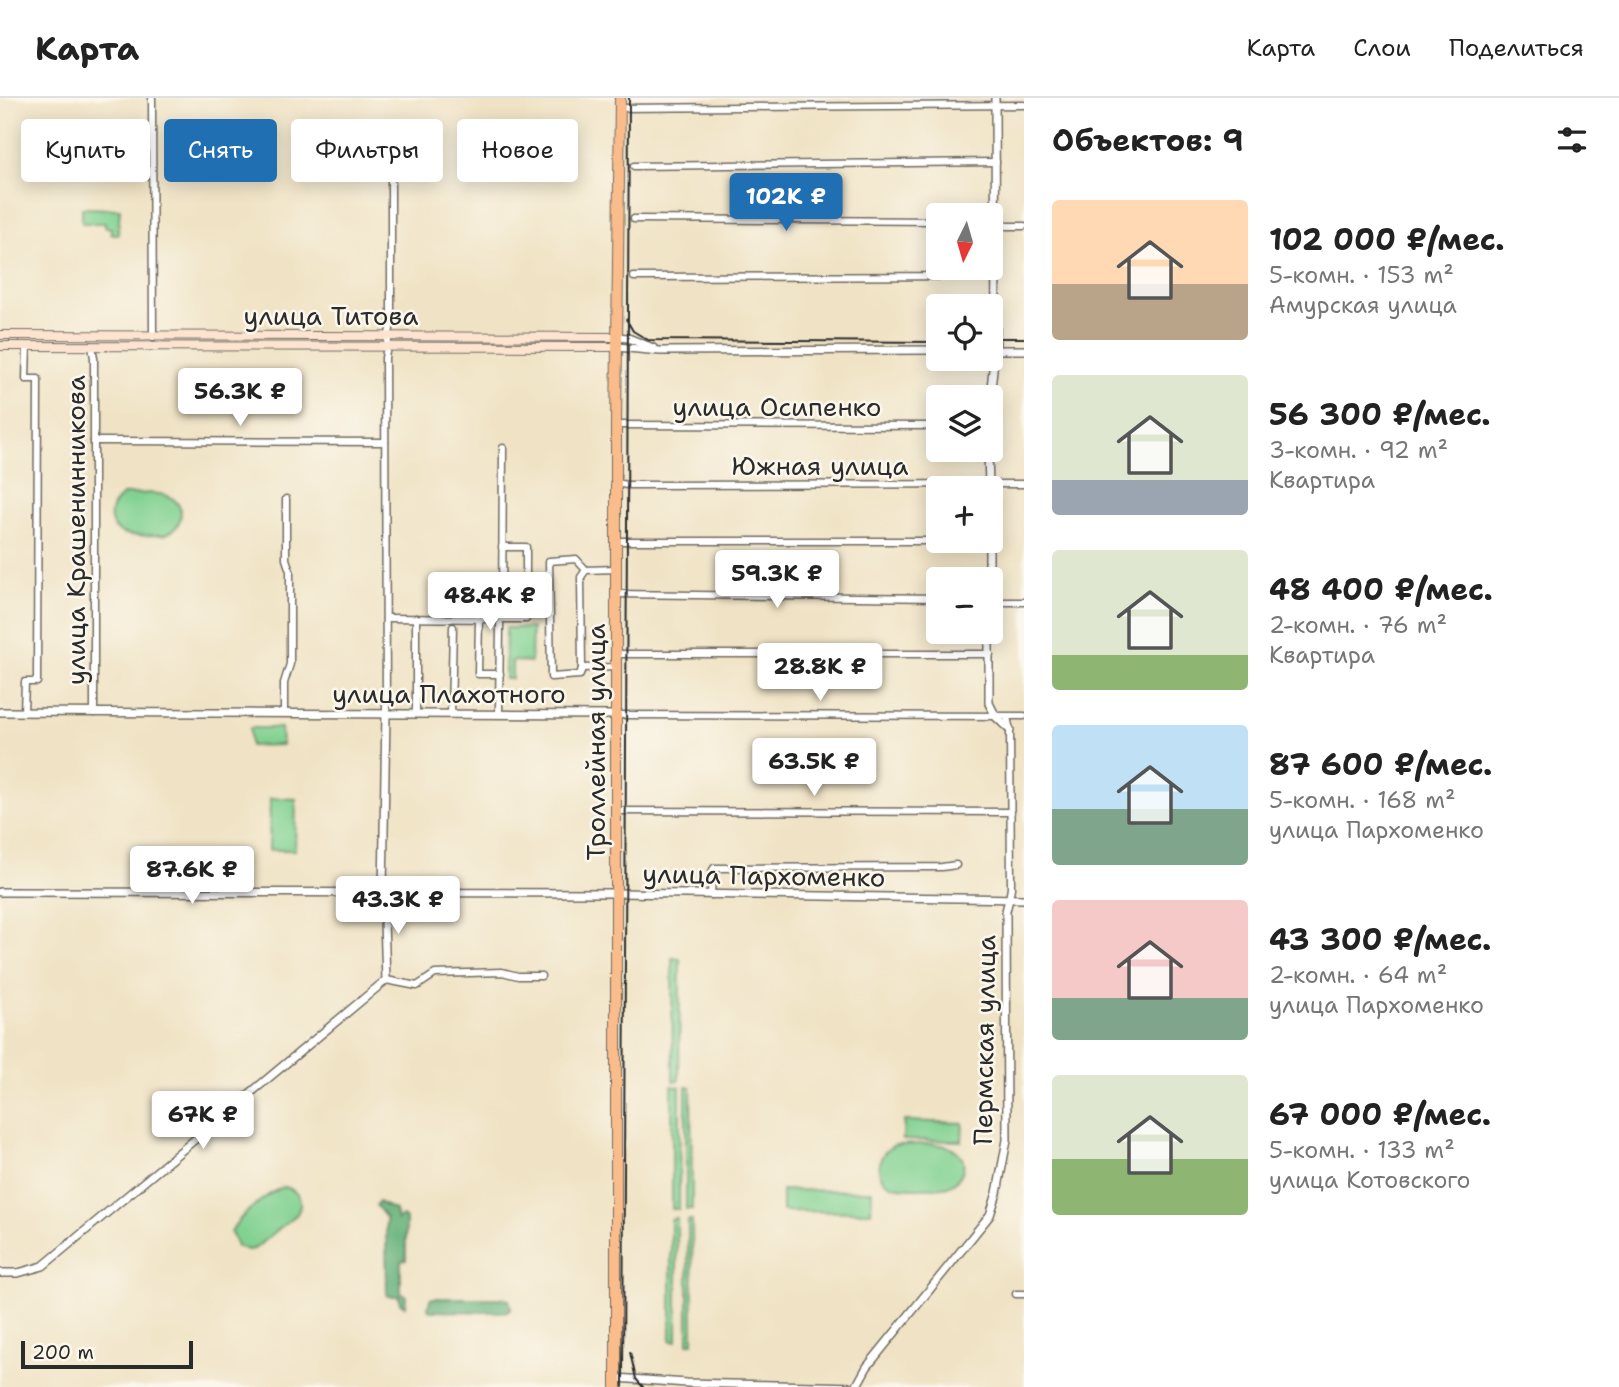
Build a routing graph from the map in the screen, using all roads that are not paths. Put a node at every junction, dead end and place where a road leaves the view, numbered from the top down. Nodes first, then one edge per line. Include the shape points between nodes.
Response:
1 (152, 98) edge
2 (995, 102) edge
3 (620, 103) edge
4 (1024, 105) edge
5 (996, 162) junction
6 (635, 166) dead end
7 (391, 182) edge
8 (994, 203) edge
9 (634, 219) dead end
10 (926, 220) edge
11 (1003, 225) edge
12 (1024, 226) edge
13 (634, 276) dead end
14 (926, 276) edge
15 (0, 335) edge
16 (153, 336) junction
17 (390, 336) junction
18 (617, 342) junction
19 (0, 346) edge
20 (27, 346) junction
21 (92, 346) junction
22 (153, 346) junction
23 (386, 347) junction
24 (926, 350) edge
25 (1003, 350) edge
26 (1024, 350) edge
27 (616, 425) junction
28 (926, 426) edge
29 (94, 441) junction
30 (385, 442) junction
31 (503, 448) dead end
32 (616, 483) junction
33 (1024, 484) edge
34 (1003, 485) edge
35 (926, 486) edge
36 (286, 499) dead end
37 (616, 541) junction
38 (926, 541) edge
39 (502, 547) junction
40 (616, 569) junction
41 (586, 570) junction
42 (616, 594) junction
43 (926, 598) edge
44 (1003, 602) edge
45 (1024, 602) edge
46 (386, 618) junction
47 (416, 618) junction
48 (479, 618) junction
49 (501, 622) junction
50 (453, 627) dead end
51 (990, 644) edge
52 (616, 654) junction
53 (990, 654) junction
54 (616, 667) junction
55 (582, 668) junction
56 (500, 674) junction
57 (0, 712) edge
58 (24, 712) junction
59 (94, 713) junction
60 (284, 713) junction
61 (386, 713) junction
62 (416, 713) junction
63 (451, 713) junction
64 (499, 714) junction
65 (616, 715) junction
66 (1007, 716) junction
67 (1024, 716) edge
68 (996, 717) junction
69 (1010, 730) junction
70 (616, 811) junction
71 (1010, 811) junction
72 (956, 865) dead end
73 (0, 892) edge
74 (383, 892) junction
75 (616, 893) junction
76 (711, 895) junction
77 (1009, 899) junction
78 (1024, 899) edge
79 (541, 976) dead end
80 (386, 981) junction
81 (0, 1273) edge
82 (616, 1382) edge
83 (856, 1387) edge

1 - 16 street
2 - 3 street
2 - 4 street
2 - 5 street
3 - 18 main road, Троллейная улица
5 - 6 street
5 - 8 street
7 - 17 street
9 - 10 street
11 - 12 street
13 - 14 street
15 - 16 main road, улица Титова
16 - 17 main road, улица Титова
16 - 22 street
17 - 18 main road, улица Титова
17 - 23 street
18 - 23 main road, улица Титова
18 - 24 street, улица Титова via 628,338 660,351
18 - 27 main road, Троллейная улица
19 - 20 main road, улица Титова
20 - 21 main road, улица Титова
20 - 58 street via 26,379 38,379 37,682 24,682
21 - 22 main road, улица Титова
21 - 29 street, улица Крашенинникова
22 - 23 main road, улица Титова
23 - 30 street
25 - 26 street
27 - 28 street, улица Осипенко
27 - 32 main road, Троллейная улица
29 - 30 street
29 - 59 street, улица Крашенинникова
30 - 46 street
31 - 39 street
32 - 35 street, Южная улица
32 - 37 main road, Троллейная улица
33 - 34 street, Южная улица
36 - 60 street via 290,664 284,683
37 - 38 street
37 - 40 main road, Троллейная улица
39 - 49 street
39 - 49 street via 526,547 526,619
40 - 41 street
40 - 42 main road, Троллейная улица
41 - 55 street via 581,577
41 - 55 street via 576,559 549,561 551,677 580,676
42 - 43 street
42 - 52 main road, Троллейная улица
44 - 45 street
46 - 47 street
46 - 61 street
47 - 48 street
47 - 62 street
48 - 49 street
48 - 56 street via 478,674
49 - 56 street
50 - 63 street
51 - 53 street
52 - 53 street
52 - 54 main road, Троллейная улица
53 - 68 street via 989,703
54 - 55 street
54 - 65 main road, Троллейная улица
56 - 64 street
57 - 58 street, улица Плахотного
58 - 59 street, улица Плахотного
59 - 60 street, улица Плахотного
60 - 61 street, улица Плахотного
61 - 62 street, улица Плахотного
61 - 74 street
62 - 63 street, улица Плахотного
63 - 64 street, улица Плахотного
64 - 65 street, улица Плахотного
65 - 68 street, улица Плахотного
65 - 70 main road, Троллейная улица
66 - 67 street, улица Плахотного
66 - 68 street, улица Плахотного
66 - 69 street, Пермская улица
68 - 69 street
69 - 71 street, Пермская улица
70 - 71 street
70 - 75 main road, Троллейная улица
71 - 77 street, Пермская улица
72 - 76 street via 714,869
73 - 74 street, улица Пархоменко
74 - 75 street, улица Пархоменко
74 - 80 street
75 - 76 street, улица Пархоменко
75 - 82 main road, Троллейная улица
76 - 77 street, улица Пархоменко
77 - 78 street, улица Пархоменко
77 - 83 street, Пермская улица via 1007,1140 998,1194 990,1215 867,1367
79 - 80 street via 435,974 417,986
80 - 81 street via 43,1266
82 - 83 street

